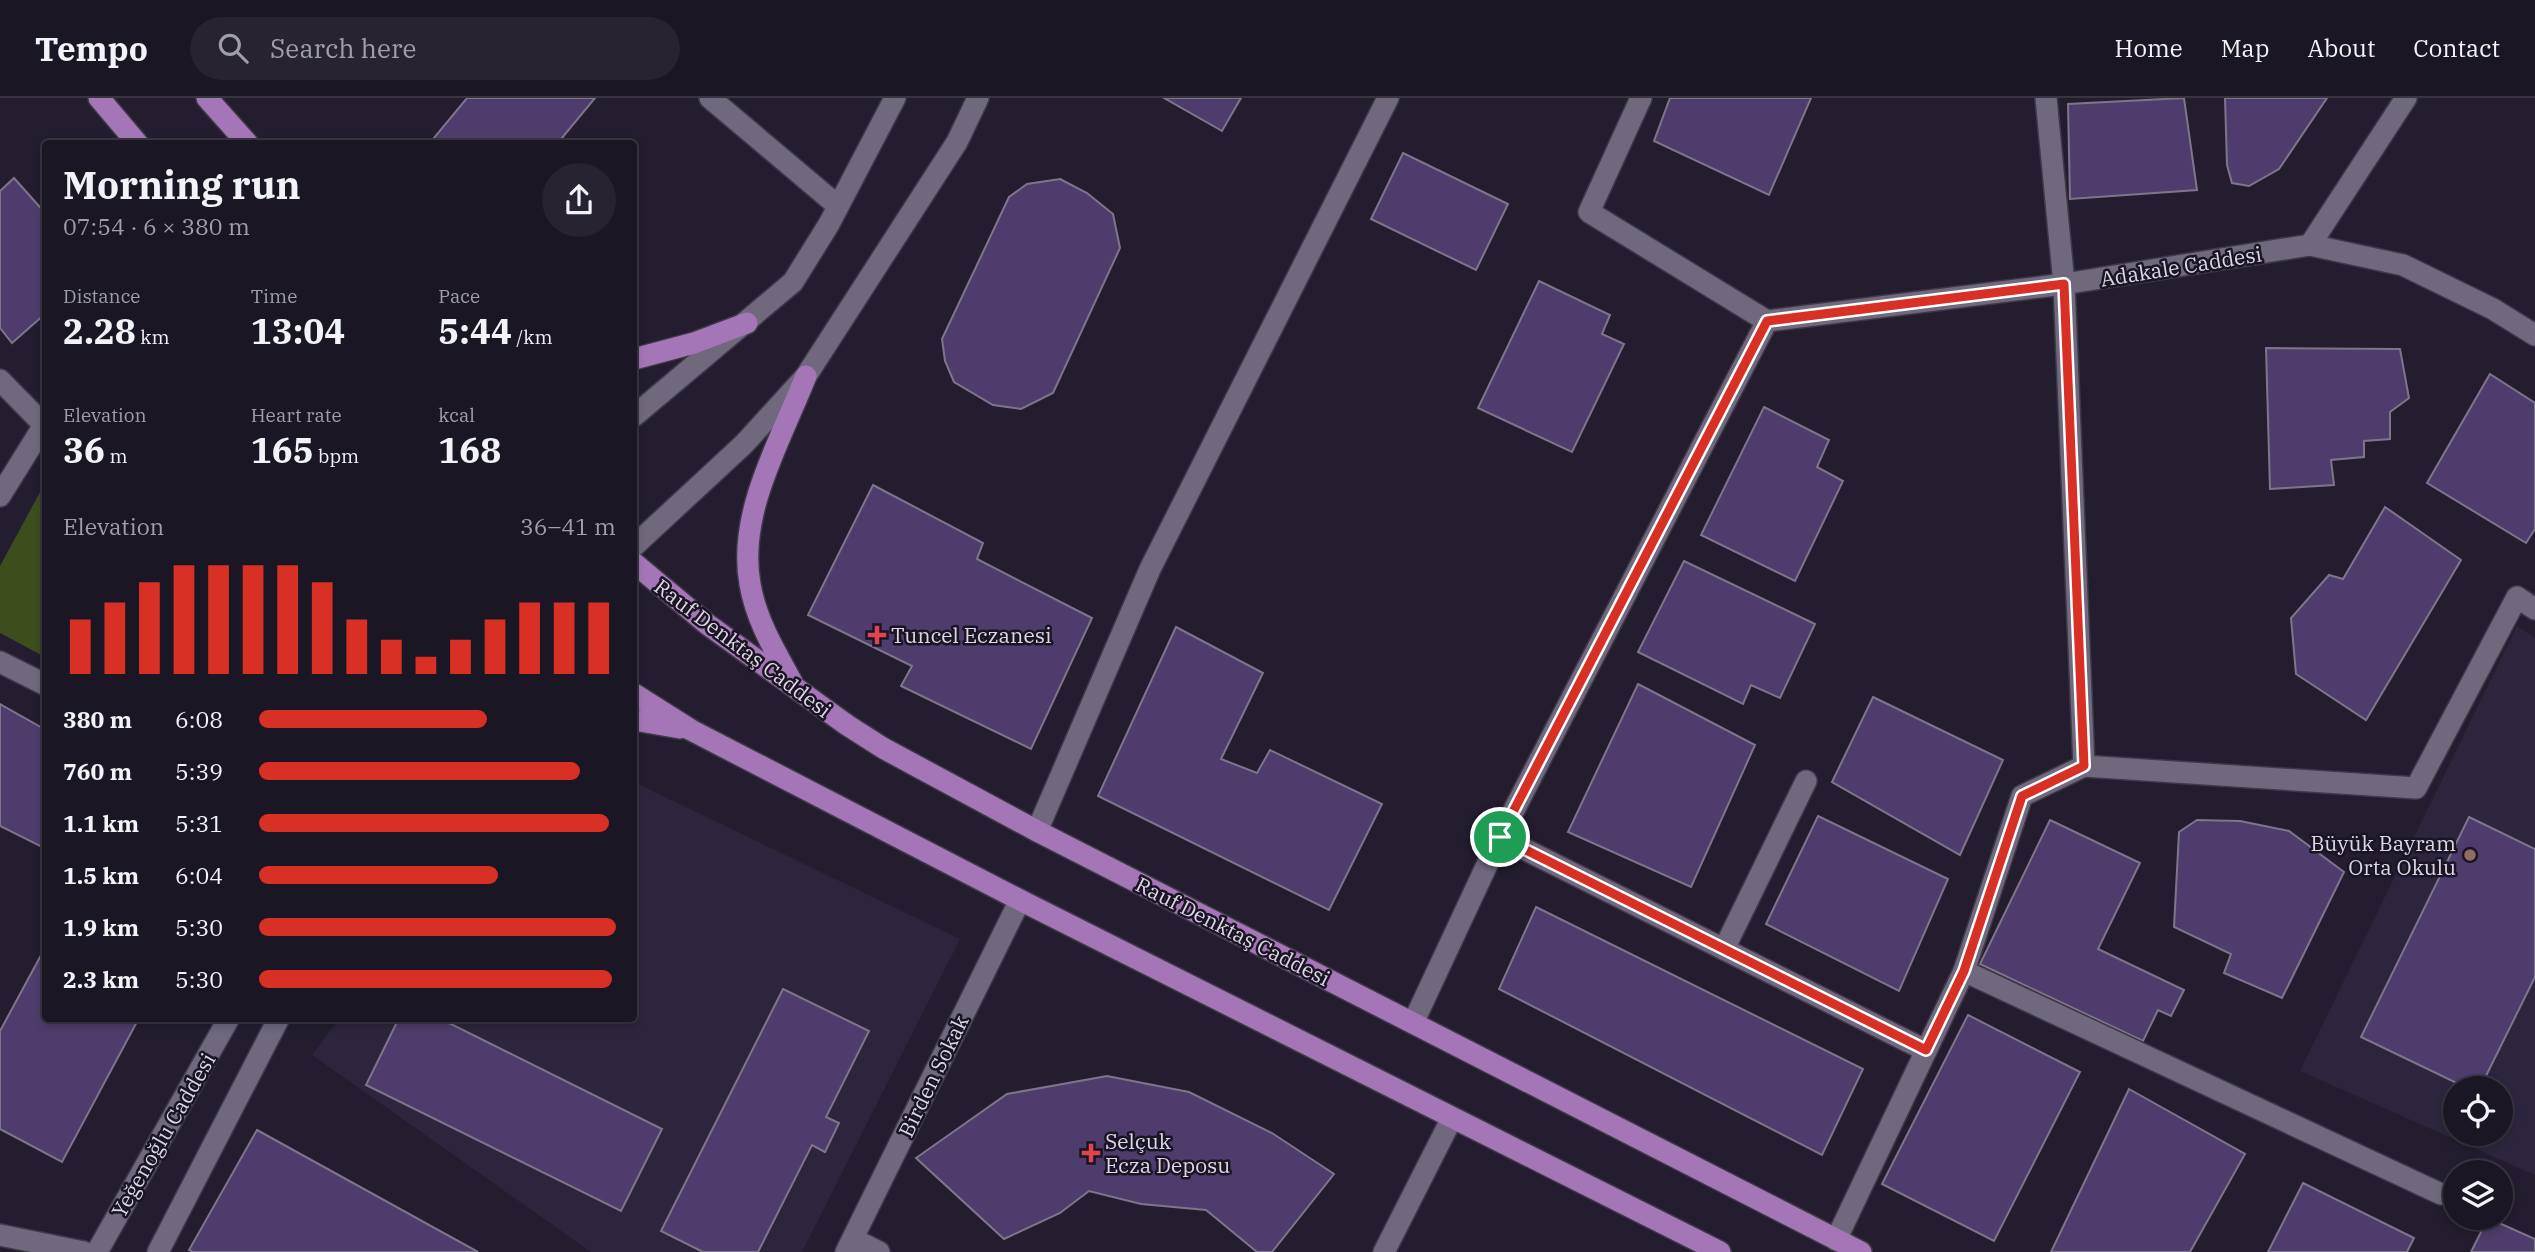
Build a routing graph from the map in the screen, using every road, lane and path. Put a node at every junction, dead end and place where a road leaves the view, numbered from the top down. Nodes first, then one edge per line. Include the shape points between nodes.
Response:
1 (99, 98) edge
2 (207, 98) edge
3 (710, 98) edge
4 (895, 98) edge
5 (978, 98) edge
6 (1388, 98) edge
7 (1641, 98) edge
8 (2046, 98) edge
9 (2406, 98) edge
10 (135, 140) edge
11 (244, 140) edge
12 (838, 206) junction
13 (2310, 245) junction
14 (2064, 284) junction
15 (1767, 321) junction
16 (747, 323) junction
17 (2535, 335) edge
18 (637, 358) edge
19 (806, 376) junction
20 (0, 380) edge
21 (637, 414) edge
22 (42, 421) edge
23 (42, 426) edge
24 (0, 496) edge
25 (637, 543) edge
26 (637, 566) edge
27 (2535, 609) edge
28 (0, 662) edge
29 (42, 683) edge
30 (797, 690) junction
31 (637, 696) edge
32 (637, 721) edge
33 (691, 730) junction
34 (2084, 766) junction
35 (1806, 781) dead end
36 (1037, 831) junction
37 (1500, 837) junction
38 (1020, 900) junction
39 (1724, 949) junction
40 (1964, 971) junction
41 (227, 1022) edge
42 (277, 1022) edge
43 (1413, 1023) junction
44 (1926, 1050) junction
45 (1452, 1118) junction
46 (2441, 1194) dead end
47 (0, 1235) edge
48 (1836, 1240) junction
49 (849, 1245) edge
50 (84, 1252) edge
51 (97, 1252) edge
52 (158, 1252) edge
53 (879, 1252) edge
54 (1384, 1252) edge
55 (1720, 1252) edge
56 (1861, 1252) edge

1 - 10 main road
2 - 11 main road
3 - 12 street
4 - 12 street
5 - 19 street via 957,142
6 - 36 street via 1150,569
7 - 15 street via 1589,212
8 - 14 street
9 - 13 street
12 - 16 street via 793,282
13 - 14 street, Adakale Caddesi
13 - 17 street, Adakale Caddesi via 2403,265
14 - 15 street, Adakale Caddesi
14 - 34 street
15 - 37 street
16 - 18 main road
16 - 21 street
19 - 25 street via 744,444
19 - 30 main road via 751,520 747,554 758,614
20 - 22 street
23 - 24 street
26 - 30 main road, Rauf Denktaş Caddesi
27 - 34 street via 2518,597 2416,788
28 - 29 street
30 - 36 main road, Rauf Denktaş Caddesi via 883,748
31 - 33 main road
32 - 33 main road
33 - 38 main road
34 - 40 street via 2022,796
35 - 39 street
36 - 43 main road, Rauf Denktaş Caddesi
37 - 39 street
37 - 43 street
38 - 45 main road
38 - 49 street, Birden Sokak
39 - 44 street
40 - 44 street
40 - 46 street
41 - 51 street, Yeğenoğlu Caddesi
42 - 52 street
43 - 48 main road, Rauf Denktaş Caddesi
44 - 48 street
45 - 54 street
45 - 55 main road
47 - 50 street
48 - 56 main road, Rauf Denktaş Caddesi
49 - 53 street

